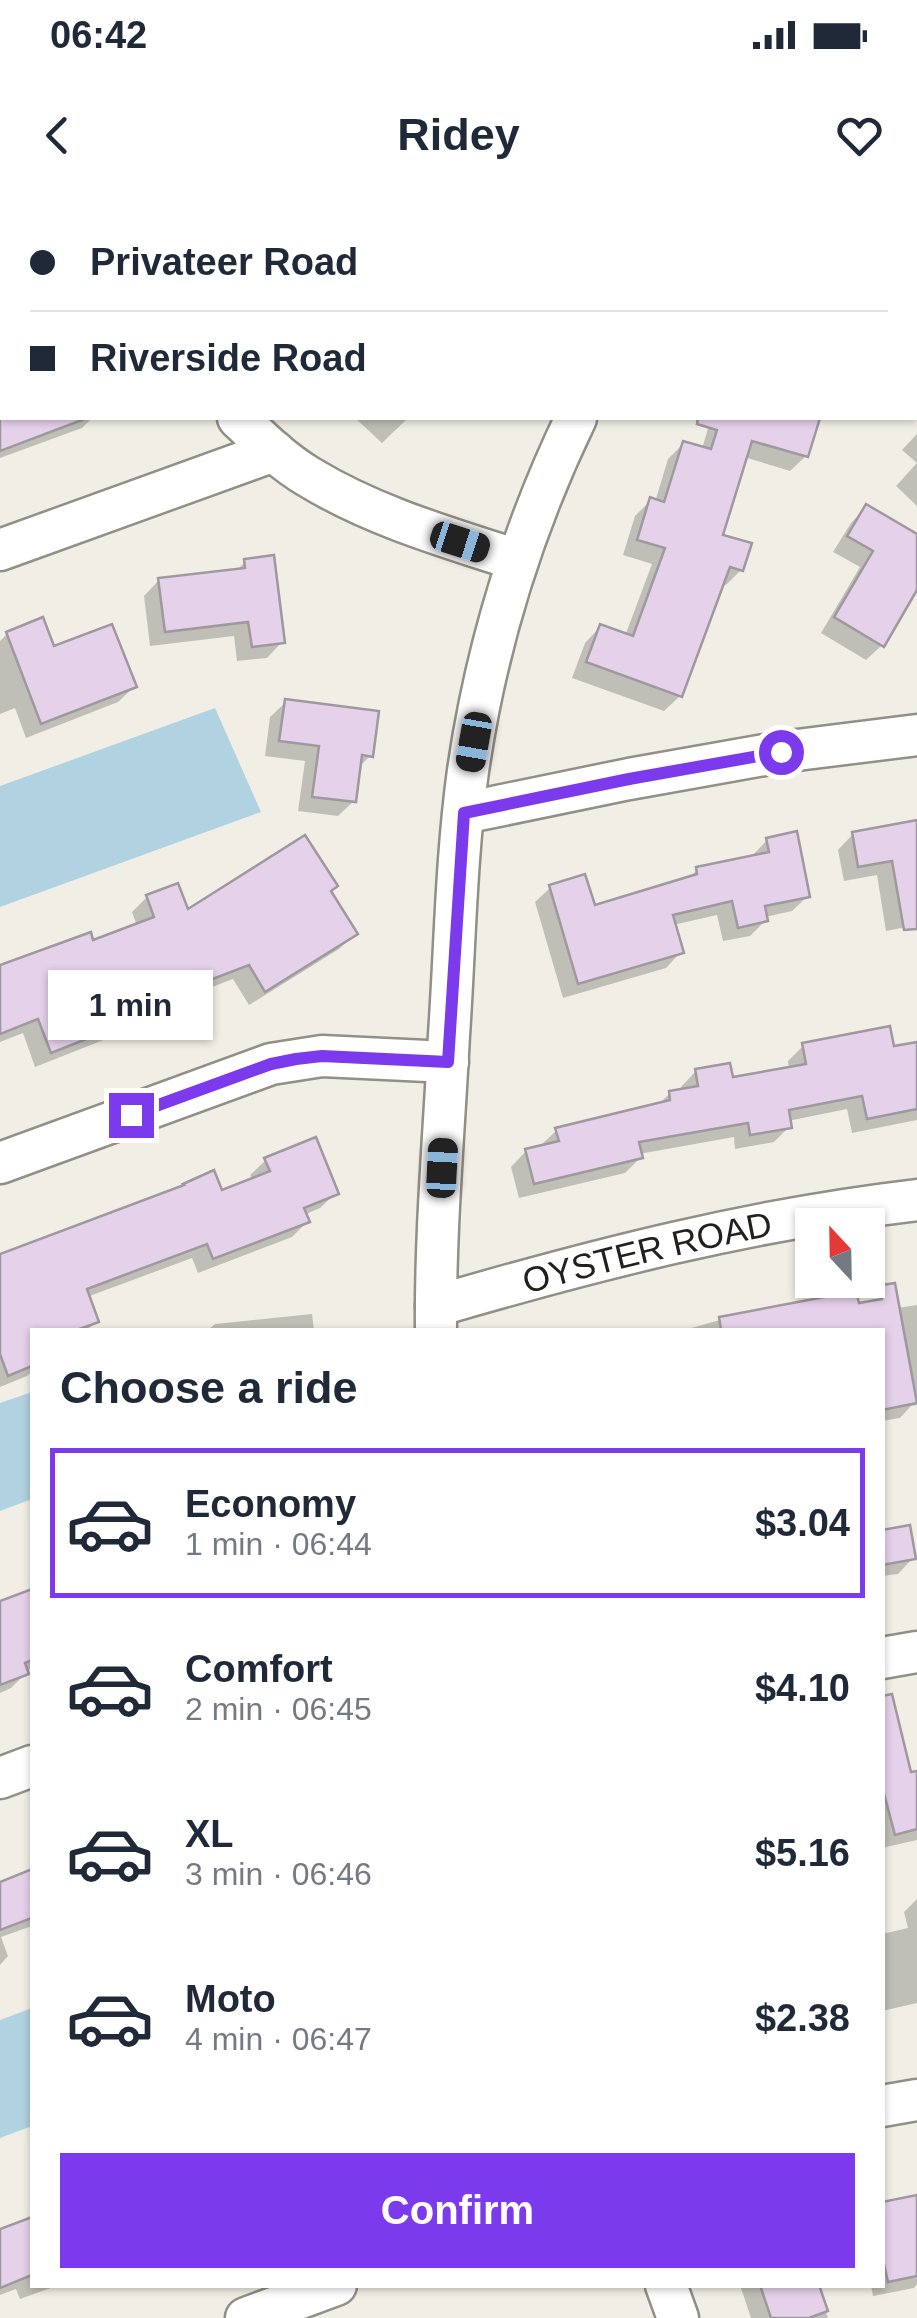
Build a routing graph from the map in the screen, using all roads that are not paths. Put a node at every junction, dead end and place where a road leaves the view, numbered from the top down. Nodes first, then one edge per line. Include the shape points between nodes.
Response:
1 (240, 420) edge
2 (575, 420) edge
3 (274, 451) junction
4 (0, 550) edge
5 (517, 560) junction
6 (917, 735) edge
7 (464, 813) junction
8 (448, 1062) junction
9 (0, 1163) edge
10 (917, 1200) edge
11 (436, 1318) edge
12 (917, 1652) edge
13 (885, 1657) edge
14 (30, 1767) edge
15 (0, 1778) edge
16 (917, 2100) edge
17 (885, 2105) edge
18 (328, 2288) edge
19 (667, 2288) edge
20 (246, 2318) edge
21 (678, 2318) edge

1 - 3 street
2 - 5 street
3 - 4 street
3 - 5 street via 354,502
5 - 7 street via 484,681
6 - 7 street via 762,755
7 - 8 street
8 - 9 street via 322,1056 271,1064
8 - 11 street
10 - 11 street, OYSTER ROAD via 750,1226 576,1266
12 - 13 street
14 - 15 street
16 - 17 street
18 - 20 street
19 - 21 street

